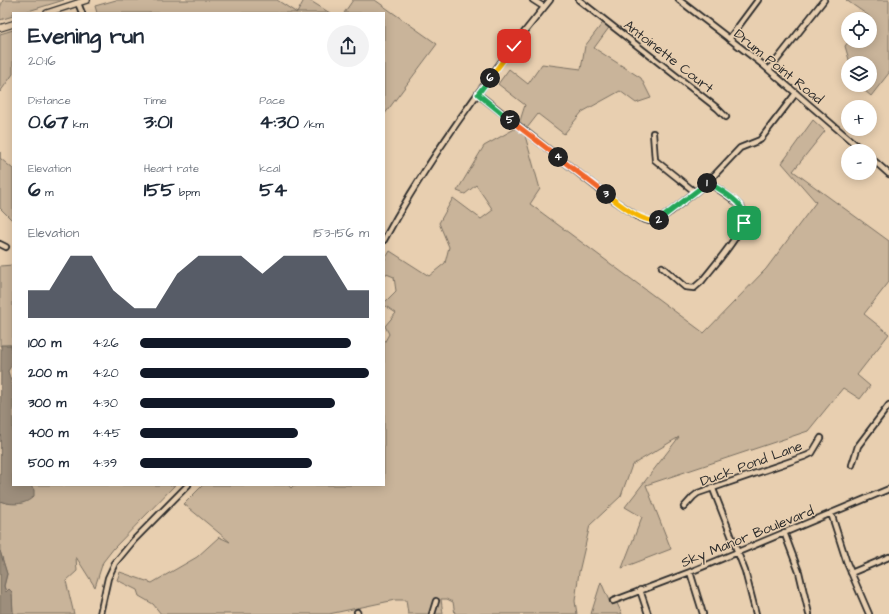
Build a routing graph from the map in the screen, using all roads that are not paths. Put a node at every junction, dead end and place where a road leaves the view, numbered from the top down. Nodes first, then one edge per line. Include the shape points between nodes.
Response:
1 (87, 0) edge
2 (533, 0) edge
3 (550, 0) edge
4 (579, 0) edge
5 (679, 0) edge
6 (758, 0) edge
7 (824, 0) edge
8 (78, 3) junction
9 (544, 7) junction
10 (50, 12) edge
11 (82, 12) edge
12 (12, 24) edge
13 (0, 28) edge
14 (729, 39) junction
15 (769, 70) junction
16 (796, 93) junction
17 (478, 94) junction
18 (726, 117) dead end
19 (653, 133) dead end
20 (855, 144) edge
21 (877, 163) edge
22 (889, 174) edge
23 (708, 182) junction
24 (695, 192) junction
25 (385, 238) edge
26 (0, 244) edge
27 (6, 247) dead end
28 (662, 267) dead end
29 (888, 408) edge
30 (821, 438) dead end
31 (852, 465) dead end
32 (187, 486) edge
33 (713, 489) junction
34 (889, 489) edge
35 (684, 507) dead end
36 (831, 513) junction
37 (784, 532) junction
38 (737, 552) junction
39 (889, 557) edge
40 (690, 572) junction
41 (851, 573) junction
42 (640, 590) junction
43 (436, 601) dead end
44 (613, 601) dead end
45 (100, 614) edge
46 (432, 614) edge
47 (648, 614) edge
48 (703, 614) edge
49 (756, 614) edge
50 (808, 614) edge
51 (869, 614) edge

1 - 8 main road
2 - 9 street
3 - 9 street
4 - 18 street, Antoinette Court
5 - 14 street, Drum Point Road
6 - 14 street
7 - 15 street
8 - 10 main road
8 - 11 street
9 - 17 street
12 - 13 main road
14 - 15 street, Drum Point Road
15 - 16 street, Drum Point Road
16 - 20 street, Drum Point Road
16 - 23 street via 760,140 740,148
17 - 24 street via 609,197 640,218 650,221 660,219
17 - 25 street via 425,170
19 - 24 street via 656,160
21 - 22 street
23 - 24 street
23 - 28 street via 741,206 746,218 741,230 702,282 694,288 685,287
26 - 27 street
29 - 31 street via 858,446
30 - 33 street, Duck Pond Lane via 812,453 806,456
32 - 45 street via 115,563 106,583
33 - 35 street, Duck Pond Lane via 692,497
33 - 38 street
34 - 36 street, Sky Manor Boulevard
36 - 37 street, Sky Manor Boulevard
36 - 41 street
37 - 38 street, Sky Manor Boulevard
37 - 50 street via 799,572
38 - 40 street, Sky Manor Boulevard
38 - 49 street via 745,571
39 - 41 street
40 - 42 street, Sky Manor Boulevard
40 - 48 street
41 - 51 street
42 - 44 street, Sky Manor Boulevard
42 - 47 street
43 - 46 street

